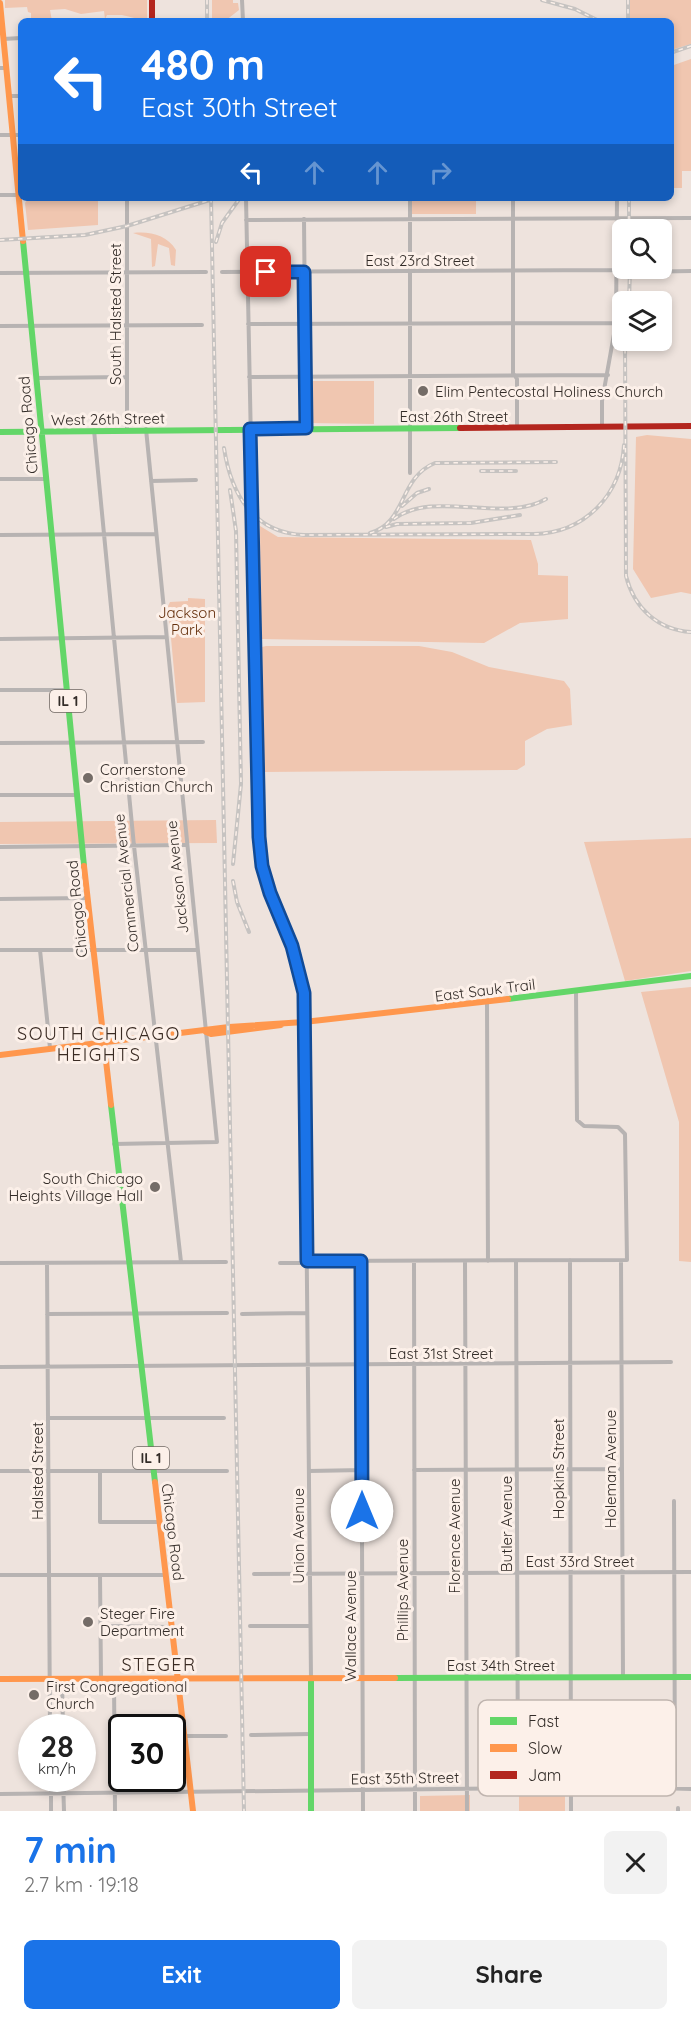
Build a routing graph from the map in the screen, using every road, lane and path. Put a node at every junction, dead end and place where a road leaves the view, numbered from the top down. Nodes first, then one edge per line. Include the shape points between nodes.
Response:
1 (152, 0) edge
2 (242, 0) edge
3 (0, 3) edge
4 (152, 18) edge
5 (243, 18) edge
6 (18, 38) edge
7 (3, 39) junction
8 (3, 68) edge
9 (9, 96) junction
10 (18, 96) edge
11 (0, 135) edge
12 (13, 135) junction
13 (18, 135) edge
14 (18, 178) edge
15 (0, 195) edge
16 (18, 195) edge
17 (20, 201) edge
18 (127, 201) edge
19 (246, 201) edge
20 (410, 201) edge
21 (513, 201) edge
22 (617, 201) edge
23 (617, 218) junction
24 (691, 218) edge
25 (304, 219) junction
26 (410, 219) junction
27 (513, 219) junction
28 (246, 220) junction
29 (612, 270) edge
30 (672, 271) edge
31 (691, 271) edge
32 (222, 272) dead end
33 (247, 272) junction
34 (304, 272) junction
35 (410, 272) junction
36 (513, 272) junction
37 (0, 273) edge
38 (26, 273) junction
39 (127, 273) junction
40 (206, 273) dead end
41 (612, 323) edge
42 (248, 324) junction
43 (410, 324) junction
44 (513, 324) junction
45 (202, 325) dead end
46 (305, 325) junction
47 (0, 326) edge
48 (31, 326) junction
49 (127, 326) junction
50 (612, 349) edge
51 (515, 375) junction
52 (608, 375) junction
53 (306, 376) junction
54 (127, 377) junction
55 (249, 377) junction
56 (410, 377) junction
57 (36, 378) junction
58 (691, 426) edge
59 (602, 427) junction
60 (306, 428) junction
61 (410, 428) junction
62 (517, 428) junction
63 (127, 429) junction
64 (146, 429) junction
65 (217, 429) joint
66 (250, 429) junction
67 (94, 430) junction
68 (0, 432) edge
69 (41, 433) junction
70 (410, 473) dead end
71 (45, 478) junction
72 (0, 479) edge
73 (196, 480) dead end
74 (151, 481) junction
75 (103, 534) junction
76 (156, 534) junction
77 (0, 535) edge
78 (52, 535) junction
79 (166, 637) junction
80 (62, 638) junction
81 (114, 638) junction
82 (0, 639) edge
83 (0, 690) edge
84 (66, 690) junction
85 (175, 741) junction
86 (0, 742) edge
87 (72, 742) junction
88 (124, 742) junction
89 (203, 742) dead end
90 (0, 795) edge
91 (77, 795) junction
92 (185, 845) junction
93 (134, 846) junction
94 (0, 847) edge
95 (82, 847) junction
96 (87, 898) junction
97 (0, 899) edge
98 (0, 950) edge
99 (40, 950) junction
100 (93, 950) junction
101 (145, 950) junction
102 (198, 950) junction
103 (691, 976) edge
104 (576, 991) junction
105 (487, 1002) junction
106 (304, 1022) junction
107 (206, 1032) junction
108 (155, 1037) junction
109 (104, 1042) junction
110 (50, 1048) junction
111 (0, 1055) edge
112 (114, 1144) junction
113 (166, 1144) junction
114 (570, 1260) junction
115 (621, 1260) junction
116 (361, 1261) junction
117 (414, 1261) junction
118 (465, 1261) junction
119 (488, 1261) junction
120 (516, 1261) junction
121 (128, 1262) junction
122 (181, 1262) junction
123 (226, 1262) dead end
124 (307, 1262) junction
125 (0, 1263) edge
126 (47, 1263) junction
127 (280, 1263) dead end
128 (227, 1313) dead end
129 (308, 1313) junction
130 (47, 1314) junction
131 (134, 1314) junction
132 (242, 1314) dead end
133 (671, 1362) dead end
134 (570, 1364) junction
135 (622, 1364) junction
136 (414, 1365) junction
137 (465, 1365) junction
138 (517, 1365) junction
139 (48, 1366) junction
140 (140, 1366) junction
141 (308, 1366) junction
142 (362, 1366) junction
143 (0, 1367) edge
144 (48, 1418) junction
145 (224, 1418) dead end
146 (147, 1419) junction
147 (465, 1469) junction
148 (518, 1469) junction
149 (570, 1469) junction
150 (622, 1469) junction
151 (100, 1470) junction
152 (153, 1470) junction
153 (363, 1470) junction
154 (414, 1470) junction
155 (0, 1471) edge
156 (49, 1471) junction
157 (227, 1471) dead end
158 (309, 1471) junction
159 (674, 1501) dead end
160 (159, 1522) junction
161 (675, 1572) junction
162 (691, 1572) edge
163 (571, 1573) junction
164 (622, 1573) junction
165 (254, 1574) dead end
166 (310, 1574) junction
167 (362, 1574) junction
168 (414, 1574) junction
169 (466, 1574) junction
170 (518, 1574) junction
171 (0, 1575) edge
172 (49, 1575) junction
173 (100, 1575) junction
174 (166, 1575) junction
175 (101, 1626) junction
176 (250, 1626) dead end
177 (310, 1626) junction
178 (172, 1627) junction
179 (414, 1677) junction
180 (466, 1677) junction
181 (518, 1677) junction
182 (571, 1677) junction
183 (623, 1677) junction
184 (674, 1677) junction
185 (691, 1677) edge
186 (179, 1678) junction
187 (311, 1678) junction
188 (363, 1678) junction
189 (0, 1679) edge
190 (50, 1679) junction
191 (62, 1679) junction
192 (101, 1679) junction
193 (114, 1679) junction
194 (518, 1700) edge
195 (571, 1700) edge
196 (674, 1700) edge
197 (50, 1714) edge
198 (63, 1714) edge
199 (114, 1714) edge
200 (183, 1714) edge
201 (310, 1734) junction
202 (251, 1735) dead end
203 (186, 1736) edge
204 (226, 1736) dead end
205 (186, 1745) edge
206 (676, 1787) edge
207 (467, 1789) junction
208 (478, 1789) edge
209 (691, 1789) edge
210 (363, 1790) junction
211 (414, 1790) junction
212 (311, 1791) junction
213 (191, 1792) junction
214 (115, 1793) junction
215 (0, 1794) edge
216 (51, 1794) junction
217 (64, 1794) junction
218 (51, 1811) edge
219 (64, 1811) edge
220 (115, 1811) edge
221 (193, 1811) edge
222 (311, 1811) edge
223 (363, 1811) edge
224 (415, 1811) edge
225 (467, 1811) edge

1 - 4 main road
2 - 5 street
3 - 7 main road, Chicago Road / IL 1
6 - 7 street
7 - 8 main road, Chicago Road / IL 1
8 - 9 main road, Chicago Road / IL 1
9 - 10 street
9 - 12 main road, Chicago Road / IL 1
11 - 12 street
12 - 13 street
12 - 14 main road, Chicago Road / IL 1
15 - 16 street
17 - 38 main road, Chicago Road / IL 1
18 - 39 street, South Halsted Street
19 - 28 street, Union Avenue
20 - 26 street
21 - 27 street
22 - 23 street
23 - 24 street
23 - 27 street
25 - 26 street
25 - 28 street
25 - 34 street
26 - 27 street
26 - 35 street
27 - 36 street
28 - 33 street, Union Avenue
29 - 36 street, East 23rd Street
30 - 31 street
32 - 33 street, East 23rd Street
33 - 34 street, East 23rd Street
33 - 42 street, Union Avenue
34 - 35 street, East 23rd Street
34 - 46 street
35 - 36 street, East 23rd Street
35 - 43 street
36 - 44 street
37 - 38 street
38 - 39 street
38 - 48 main road, Chicago Road / IL 1
39 - 40 street
39 - 49 street, South Halsted Street
41 - 44 street
42 - 46 street
42 - 55 street, Union Avenue
43 - 44 street
43 - 46 street
43 - 56 street
44 - 51 street
45 - 49 street
46 - 53 street
47 - 48 street
48 - 49 street
48 - 57 main road, Chicago Road / IL 1
49 - 54 street, South Halsted Street
50 - 52 street
51 - 52 street
51 - 56 street
51 - 62 street
52 - 59 street
53 - 55 street
53 - 56 street
53 - 60 street
54 - 57 street
54 - 63 street, South Halsted Street
55 - 66 street, Union Avenue
56 - 61 street
57 - 69 main road, Chicago Road / IL 1
58 - 59 main road, East 26th Street
59 - 62 main road, East 26th Street
60 - 61 main road, East 26th Street
60 - 66 main road, East 26th Street
61 - 62 main road, East 26th Street
61 - 70 street
63 - 64 main road, West 26th Street
63 - 67 main road, West 26th Street
64 - 65 main road, West 26th Street
64 - 74 street, Jackson Avenue
65 - 66 main road, East 26th Street
66 - 106 street, Union Avenue via 259,837 270,893 298,966 304,993
67 - 69 main road, West 26th Street
67 - 75 street, Commercial Avenue
68 - 69 main road, West 26th Street
69 - 71 main road, Chicago Road / IL 1
71 - 72 street
71 - 78 main road, Chicago Road / IL 1
73 - 74 street
74 - 76 street, Jackson Avenue
75 - 76 street
75 - 78 street
75 - 81 street, Commercial Avenue
76 - 79 street, Jackson Avenue
77 - 78 street
78 - 80 main road, Chicago Road / IL 1
79 - 81 street
79 - 85 street, Jackson Avenue
80 - 81 street
80 - 82 street
80 - 84 main road, Chicago Road / IL 1
81 - 88 street, Commercial Avenue
83 - 84 street
84 - 87 main road, Chicago Road / IL 1
85 - 88 street
85 - 89 street
85 - 92 street, Jackson Avenue
86 - 87 street
87 - 88 street
87 - 91 main road, Chicago Road / IL 1
88 - 93 street, Commercial Avenue
90 - 91 street
91 - 95 main road, Chicago Road / IL 1
92 - 93 street
92 - 102 street, Jackson Avenue
93 - 95 street
93 - 101 street, Commercial Avenue
94 - 95 street
95 - 96 main road, Chicago Road / IL 1
96 - 97 street
96 - 100 main road, Chicago Road / IL 1
98 - 99 street
99 - 100 street
99 - 110 street
100 - 101 street
100 - 109 main road, Chicago Road / IL 1
101 - 102 street
101 - 108 street, Commercial Avenue
102 - 107 street, Jackson Avenue
103 - 104 main road, East Sauk Trail
104 - 105 main road, East Sauk Trail
104 - 115 street via 577,1120 584,1126 618,1126 626,1134 627,1260
105 - 106 main road, East Sauk Trail
105 - 119 street
106 - 107 main road, East Sauk Trail
106 - 124 street, Union Avenue
107 - 108 main road, East Sauk Trail
107 - 113 street, Jackson Avenue via 217,1142
108 - 109 main road, East Sauk Trail
108 - 113 street, Commercial Avenue
109 - 110 main road, East Sauk Trail
109 - 112 main road, Chicago Road / IL 1
110 - 111 main road, East Sauk Trail
112 - 113 street
112 - 121 main road, Chicago Road / IL 1
113 - 122 street, Commercial Avenue
114 - 115 street
114 - 120 street
114 - 134 street, Hopkins Street
115 - 135 street, Holeman Avenue
116 - 117 street
116 - 124 street
116 - 142 street, Wallace Avenue
117 - 118 street
117 - 136 street, Phillips Avenue
118 - 119 street
118 - 137 street, Florence Avenue
119 - 120 street
120 - 138 street, Butler Avenue
121 - 122 street
121 - 126 street
121 - 131 main road, Chicago Road / IL 1
122 - 123 street
124 - 127 street
124 - 129 street, Union Avenue
125 - 126 street
126 - 130 street, Halsted Street
128 - 131 street
129 - 132 street
129 - 141 street, Union Avenue
130 - 131 street
130 - 139 street, Halsted Street
131 - 140 main road, Chicago Road / IL 1
133 - 135 street, East 31st Street
134 - 135 street, East 31st Street
134 - 138 street, East 31st Street
134 - 149 street, Hopkins Street
135 - 150 street, Holeman Avenue
136 - 137 street, East 31st Street
136 - 142 street, East 31st Street
136 - 154 street, Phillips Avenue
137 - 138 street, East 31st Street
137 - 147 street, Florence Avenue
138 - 148 street, Butler Avenue
139 - 140 street, East 31st Street
139 - 143 street, East 31st Street
139 - 144 street, Halsted Street
140 - 141 street, East 31st Street
140 - 146 main road, Chicago Road / IL 1
141 - 142 street, East 31st Street
141 - 158 street, Union Avenue
142 - 153 street, Wallace Avenue
144 - 146 street
144 - 156 street, Halsted Street
145 - 146 street
146 - 152 main road, Chicago Road / IL 1
147 - 148 street
147 - 154 street
147 - 169 street, Florence Avenue
148 - 149 street
148 - 170 street, Butler Avenue
149 - 150 street
149 - 163 street, Hopkins Street
150 - 164 street, Holeman Avenue
151 - 152 street
151 - 156 street
151 - 160 street via 100,1522
152 - 157 street
152 - 160 main road, Chicago Road / IL 1
153 - 158 street
153 - 167 street, Wallace Avenue
154 - 168 street, Phillips Avenue
155 - 156 street
156 - 172 street, Halsted Street
158 - 166 street, Union Avenue
159 - 161 street
160 - 174 main road, Chicago Road / IL 1
161 - 162 street, East 33rd Street
161 - 164 street, East 33rd Street
161 - 184 street
163 - 164 street, East 33rd Street
163 - 170 street, East 33rd Street
163 - 182 street, Hopkins Street
164 - 183 street, Holeman Avenue
165 - 166 street, East 33rd Street
166 - 167 street, East 33rd Street
166 - 177 street, Union Avenue
167 - 168 street, East 33rd Street
167 - 188 street, Wallace Avenue
168 - 169 street, East 33rd Street
168 - 179 street, Phillips Avenue
169 - 170 street, East 33rd Street
169 - 180 street, Florence Avenue
170 - 181 street, Butler Avenue
171 - 172 street
172 - 173 street
172 - 190 street, Halsted Street
173 - 174 street
173 - 175 street
174 - 178 main road, Chicago Road / IL 1
175 - 178 street
175 - 192 street
176 - 177 street
177 - 187 street, Union Avenue
178 - 186 main road, Chicago Road / IL 1
179 - 180 main road, East 34th Street
179 - 188 main road, East 34th Street
179 - 211 street, Phillips Avenue
180 - 181 main road, East 34th Street
180 - 207 street, Florence Avenue
181 - 182 main road, East 34th Street
181 - 194 street, Butler Avenue
182 - 183 main road, East 34th Street
182 - 195 street, Hopkins Street
183 - 184 main road, East 34th Street
184 - 185 main road, East 34th Street
184 - 196 street
186 - 187 main road, East 34th Street
186 - 193 main road, East 34th Street
186 - 200 main road, Chicago Road / IL 1
187 - 188 main road, East 34th Street
187 - 201 main road, Union Avenue
188 - 210 street, Wallace Avenue
189 - 190 main road, East 34th Street
190 - 191 main road, East 34th Street
190 - 197 street, Halsted Street
191 - 192 main road, East 34th Street
191 - 198 street
192 - 193 main road, East 34th Street
193 - 199 street
201 - 202 street
201 - 212 main road, Union Avenue
203 - 204 street
205 - 213 main road, Chicago Road / IL 1
206 - 209 street, East 35th Street
207 - 208 street, East 35th Street
207 - 211 street, East 35th Street
207 - 225 street, Florence Avenue
210 - 211 street, East 35th Street
210 - 212 street, East 35th Street
210 - 223 street, Wallace Avenue
211 - 224 street, Phillips Avenue
212 - 213 street, East 35th Street
212 - 222 main road, Union Avenue
213 - 214 street, East 35th Street
213 - 221 main road, Chicago Road / IL 1
214 - 217 street, East 35th Street
214 - 220 street
215 - 216 street, East 35th Street
216 - 217 street, East 35th Street
216 - 218 street
217 - 219 street

